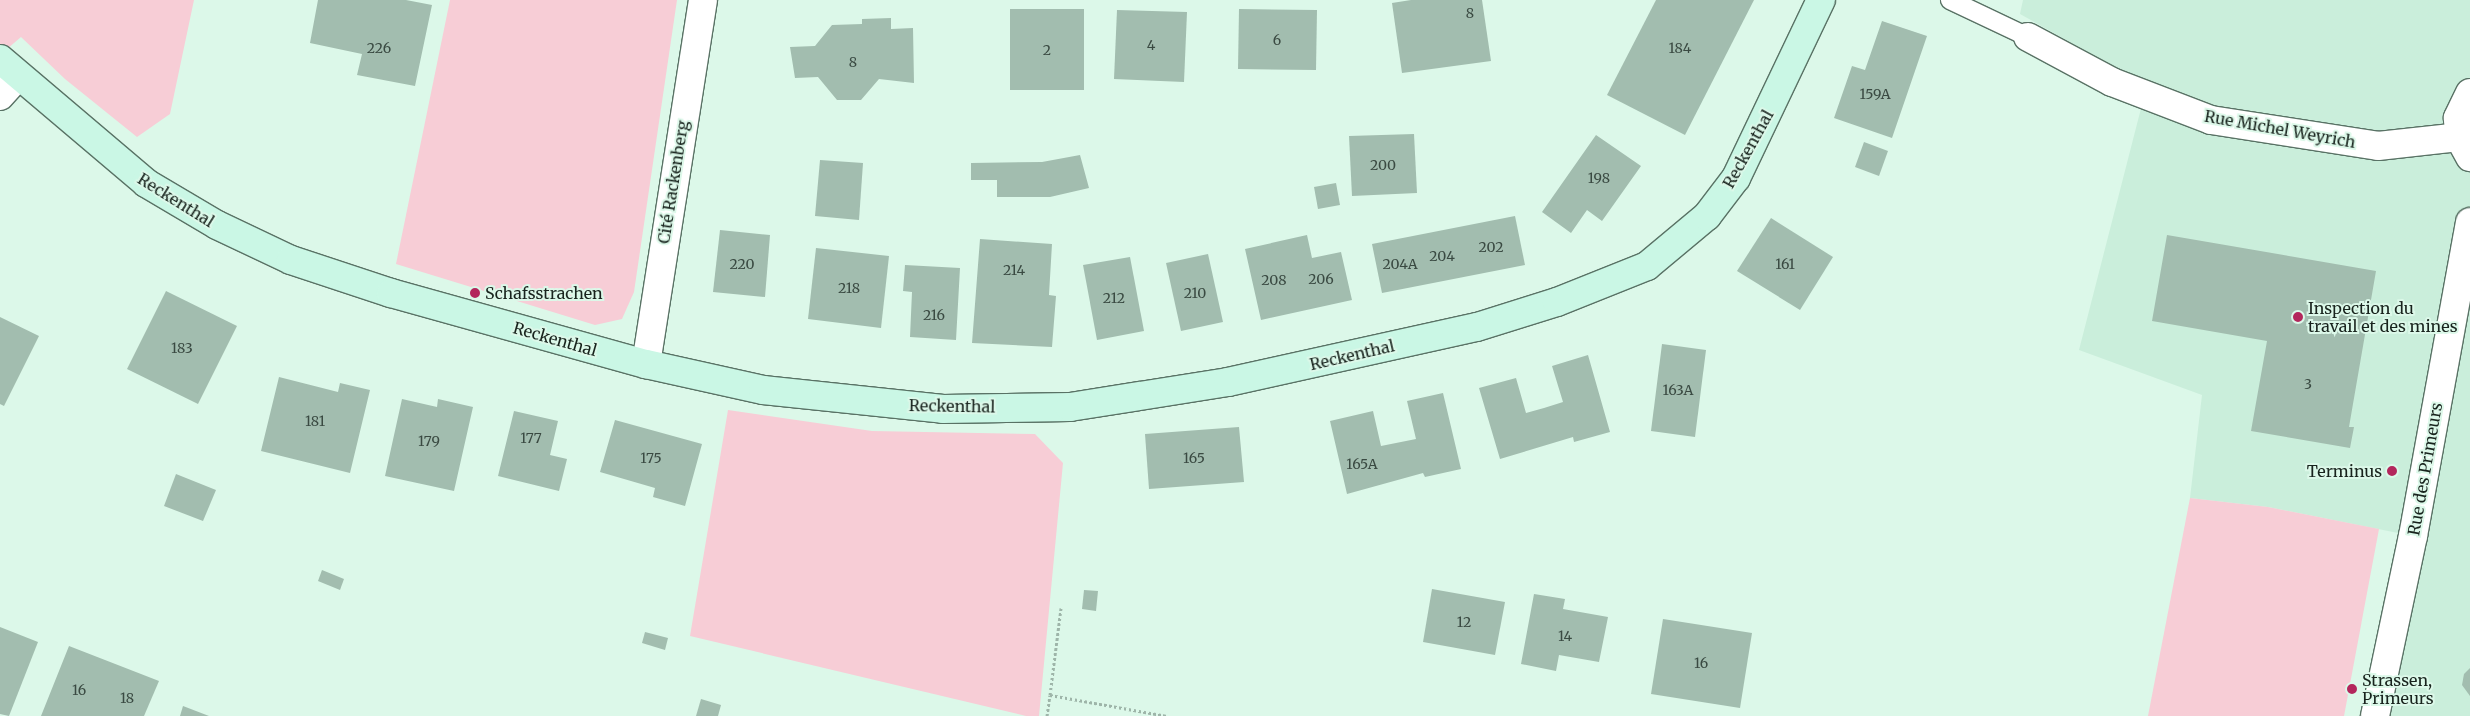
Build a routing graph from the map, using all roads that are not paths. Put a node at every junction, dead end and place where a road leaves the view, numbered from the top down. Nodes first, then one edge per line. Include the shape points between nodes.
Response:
1 (702, 0) edge
2 (1821, 0) edge
3 (1950, 0) edge
4 (2028, 37) joint
5 (9, 68) edge
6 (2470, 92) edge
7 (0, 96) edge
8 (2465, 147) edge
9 (2470, 222) edge
10 (646, 364) junction
11 (2375, 716) edge

1 - 10 street, Cité Rackenberg
2 - 10 main road, Reckenthal via 1736,178 1707,216 1647,266 1557,302 1477,327 1228,382 1070,407 943,408 842,400 763,390
3 - 4 lane
4 - 8 street, Rue Michel Weyrich via 2112,82 2211,120 2378,146
5 - 7 street
5 - 10 main road, Reckenthal via 146,183 217,225 283,256 391,293
6 - 8 street via 2458,118
9 - 11 street, Rue des Primeurs via 2413,536

